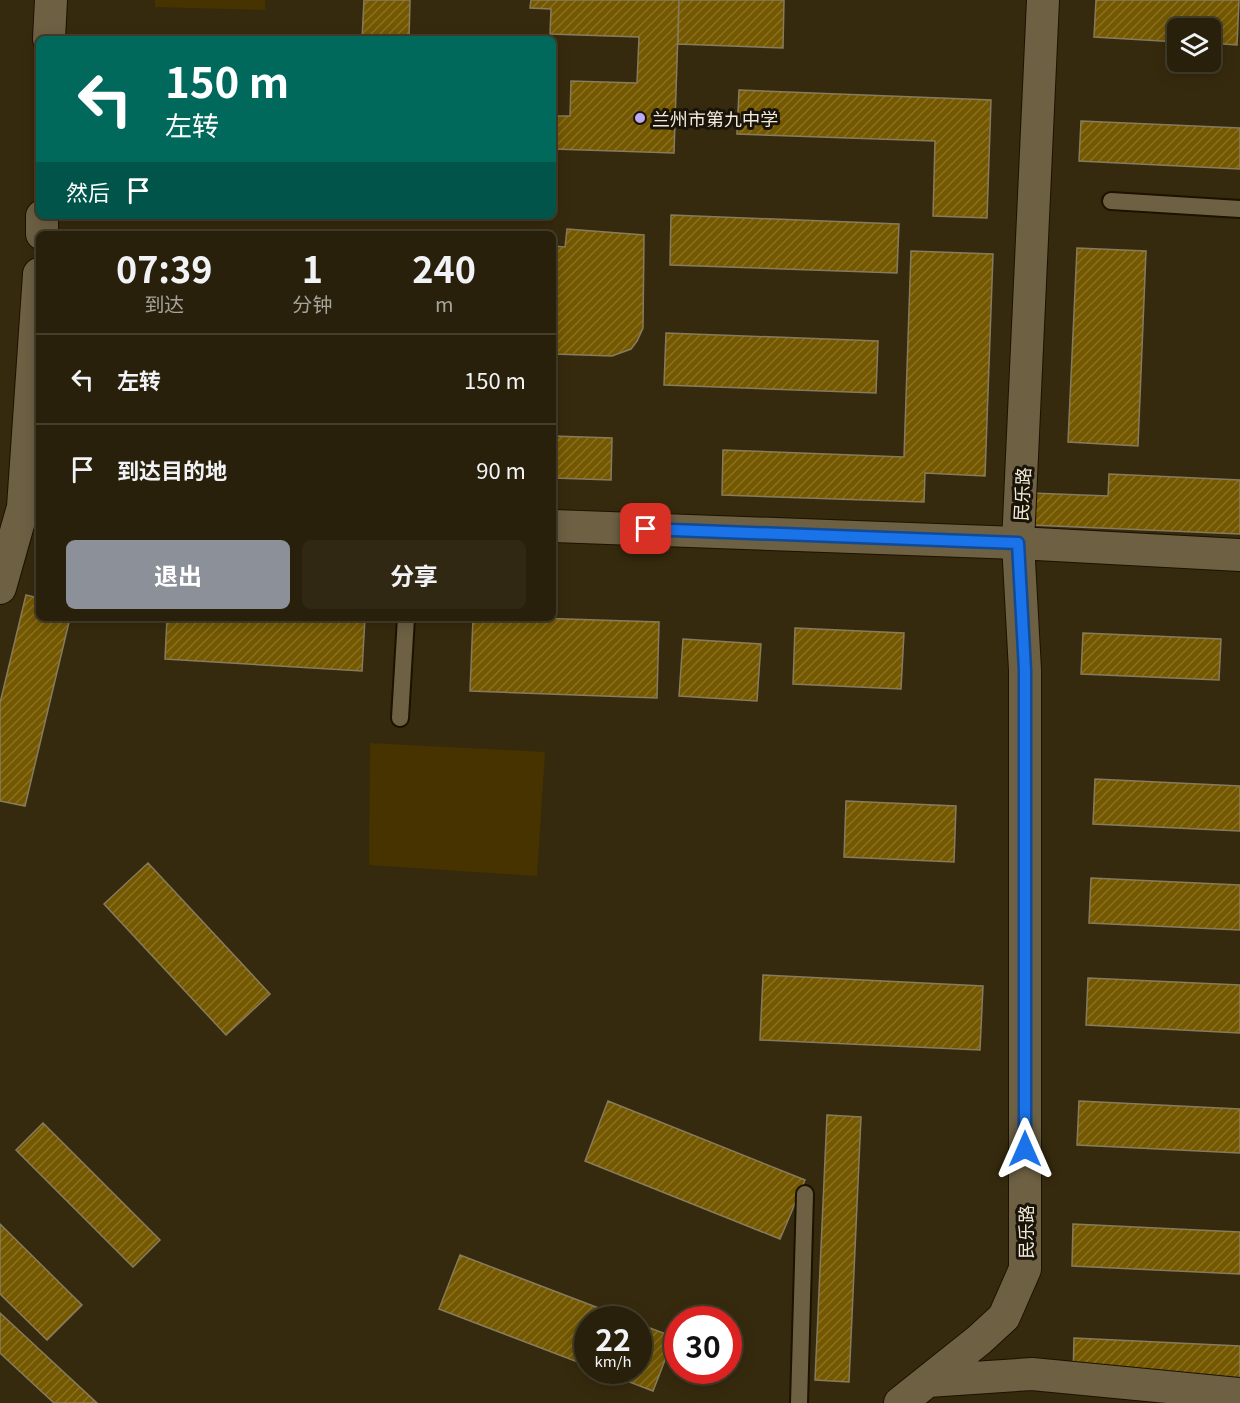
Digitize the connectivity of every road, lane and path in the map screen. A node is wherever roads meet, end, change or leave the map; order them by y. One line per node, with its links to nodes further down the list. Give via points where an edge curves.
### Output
1 (51, 0): 3 (street)
2 (1043, 0): 9 (street, 民乐路)
3 (49, 36)
4 (1111, 201): 5 (lane)
5 (1240, 209)
6 (36, 313): 7 (street)
7 (21, 507): 11 (street)
8 (556, 526): 9 (street)
9 (1018, 543): 10 (street); 15 (street, 民乐路, via 1025,670 1025,1269 1004,1317)
10 (1240, 555)
11 (0, 588)
12 (406, 621): 13 (lane)
13 (400, 718)
14 (805, 1194): 17 (lane)
15 (928, 1381): 16 (street, via 1032,1374); 18 (street, 民乐路)
16 (1240, 1394)
17 (799, 1403)
18 (900, 1403)

